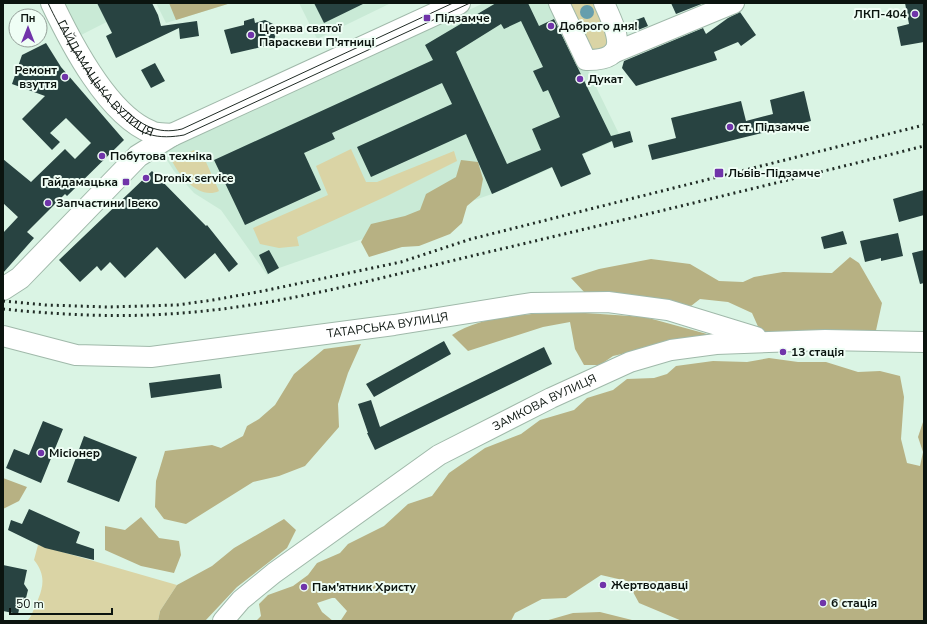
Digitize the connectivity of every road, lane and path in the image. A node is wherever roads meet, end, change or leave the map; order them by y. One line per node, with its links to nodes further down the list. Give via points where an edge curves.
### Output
1 (52, 3): 7 (main road, ГАЙДАМАЦЬКА ВУЛИЦЯ, via 86,68 109,98 143,128 152,133)
2 (459, 3): 7 (main road)
3 (559, 3): 6 (street, via 586,60 602,60)
4 (604, 3): 6 (street, via 618,38 618,46)
5 (734, 3): 6 (street)
6 (613, 53)
7 (172, 135): 8 (main road, via 138,156 20,278)
8 (3, 289)
9 (3, 336): 10 (street, ТАТАРСЬКА ВУЛИЦЯ, via 76,354 151,357 394,325 531,303 608,302 668,310)
10 (769, 341): 11 (street, ЗАМКОВА ВУЛИЦЯ); 12 (street, ЗАМКОВА ВУЛИЦЯ, via 671,350 630,362 439,454 274,573 241,600)
11 (924, 342)
12 (223, 621)

